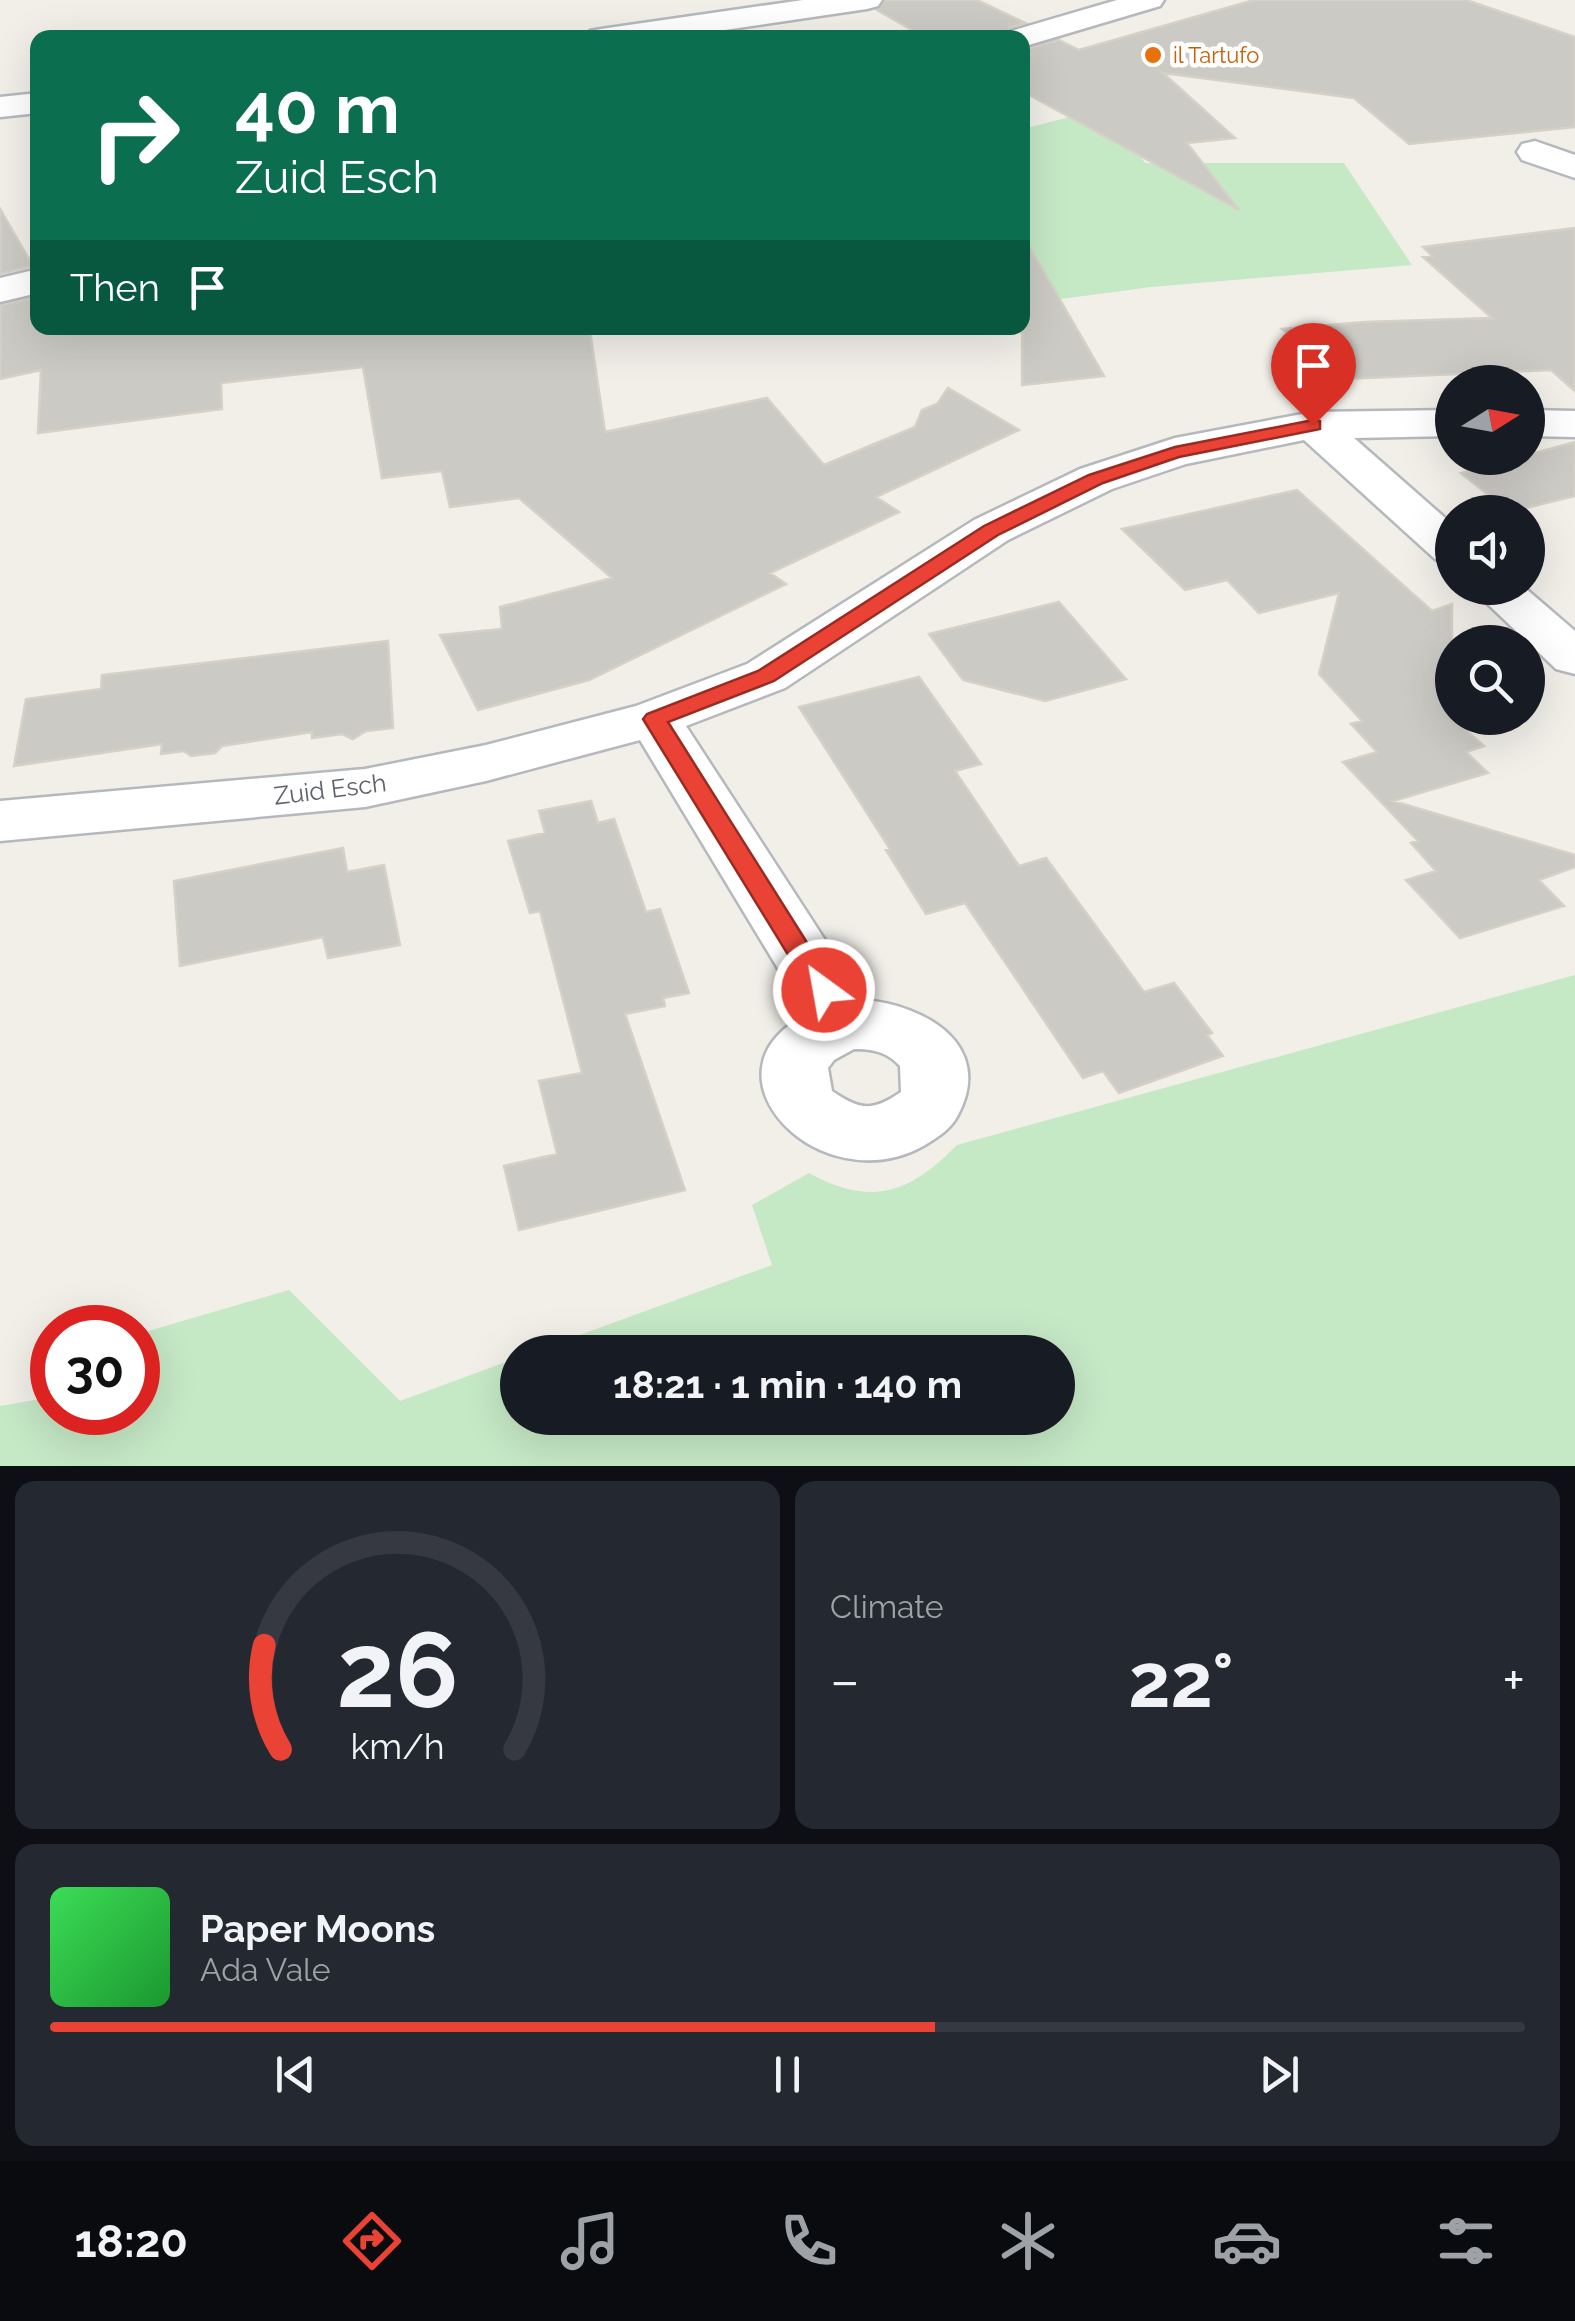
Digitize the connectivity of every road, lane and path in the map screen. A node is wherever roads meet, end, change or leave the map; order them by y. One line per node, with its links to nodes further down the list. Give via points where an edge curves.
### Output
1 (641, 0): 4 (street)
2 (868, 0): 4 (street)
3 (1149, 0): 5 (street)
4 (662, 30)
5 (1030, 36)
6 (30, 103): 7 (street)
7 (0, 106)
8 (1534, 152): 9 (street)
9 (1575, 167)
10 (30, 283): 11 (street)
11 (0, 290)
12 (1435, 423): 15 (street, Zuid Esch)
13 (1545, 423): 14 (street)
14 (1575, 424)
15 (1313, 425): 16 (street); 19 (street, Zuid Esch, via 1175,452 1096,479 991,530 766,676)
16 (1435, 534)
17 (1515, 605): 18 (street)
18 (1575, 658)
19 (654, 719): 20 (street, Zuid Esch, via 365,788); 21 (street)
20 (0, 821)
21 (845, 1024)

